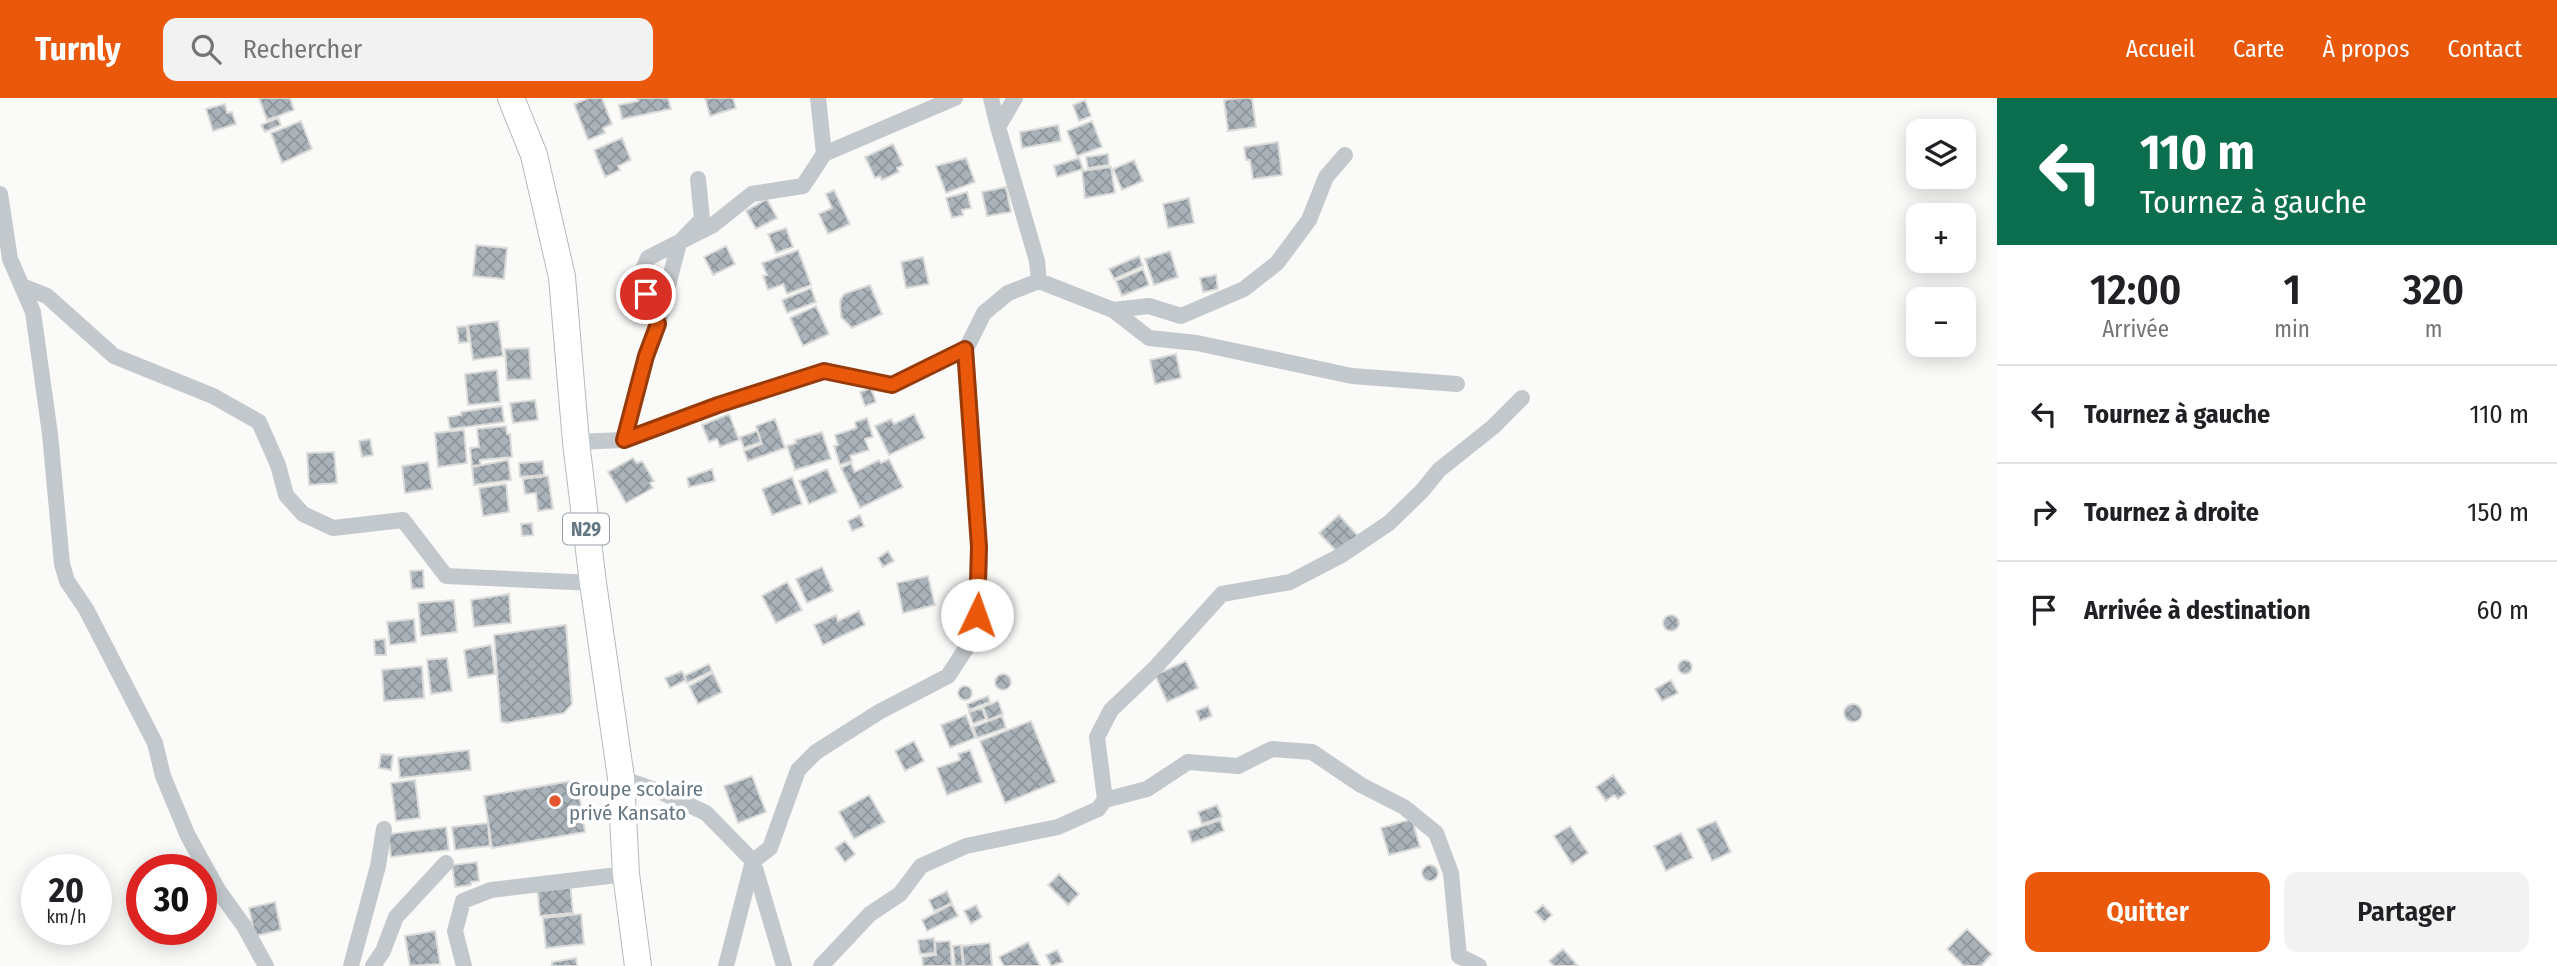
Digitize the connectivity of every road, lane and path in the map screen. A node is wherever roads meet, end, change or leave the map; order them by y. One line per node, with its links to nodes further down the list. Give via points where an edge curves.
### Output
1 (511, 98): 20 (main road, N29, via 534,155 562,276)
2 (818, 98): 7 (street)
3 (955, 98): 7 (street)
4 (991, 98): 6 (street)
5 (1016, 98): 6 (street)
6 (998, 127): 12 (street)
7 (824, 154): 11 (street, via 803,186 752,194 713,225)
8 (1345, 155): 14 (street, via 1326,177 1309,220 1277,263 1244,289 1181,316 1149,306)
9 (698, 179): 11 (street, via 702,219)
10 (0, 194): 13 (street, via 10,259)
11 (679, 243): 15 (street); 15 (street, via 648,258 640,276)
12 (1039, 281): 14 (street); 16 (street, via 1009,293 984,313)
13 (22, 286): 21 (street, via 47,296 114,356 213,396 260,422 286,495 303,514 333,528 403,520 446,576); 28 (street, via 33,312 62,564 68,581 155,743 188,836)
14 (1113, 310): 17 (street, via 1149,338 1197,343 1352,376)
15 (658, 324): 19 (street)
16 (965, 349): 19 (street, via 892,385 824,371); 25 (street, via 980,562 977,615 967,647 948,676 816,752 798,770 770,848)
17 (1457, 384)
18 (1522, 398): 23 (street, via 1439,470 1388,523 1340,556 1290,582 1222,594 1111,710 1097,737)
19 (624, 440): 20 (street)
20 (576, 442): 21 (main road, N29)
21 (593, 583): 22 (main road, N29)
22 (621, 778): 25 (street, via 706,813); 27 (main road, N29)
23 (1105, 800): 35 (street, via 1098,809 1058,827 966,846 921,866 900,894 870,915); 36 (street, via 1147,789 1188,762 1238,766 1272,749 1312,752 1404,807 1436,833 1451,873 1459,956)
24 (384, 829): 29 (street)
25 (752, 861): 33 (street); 34 (street)
26 (446, 863): 30 (street, via 396,917)
27 (626, 874): 31 (street, via 491,890 463,901 455,931); 32 (main road, N29)
28 (265, 966)
29 (351, 966)
30 (373, 966)
31 (464, 966)
32 (638, 966)
33 (726, 966)
34 (784, 966)
35 (821, 966)
36 (1479, 966)

